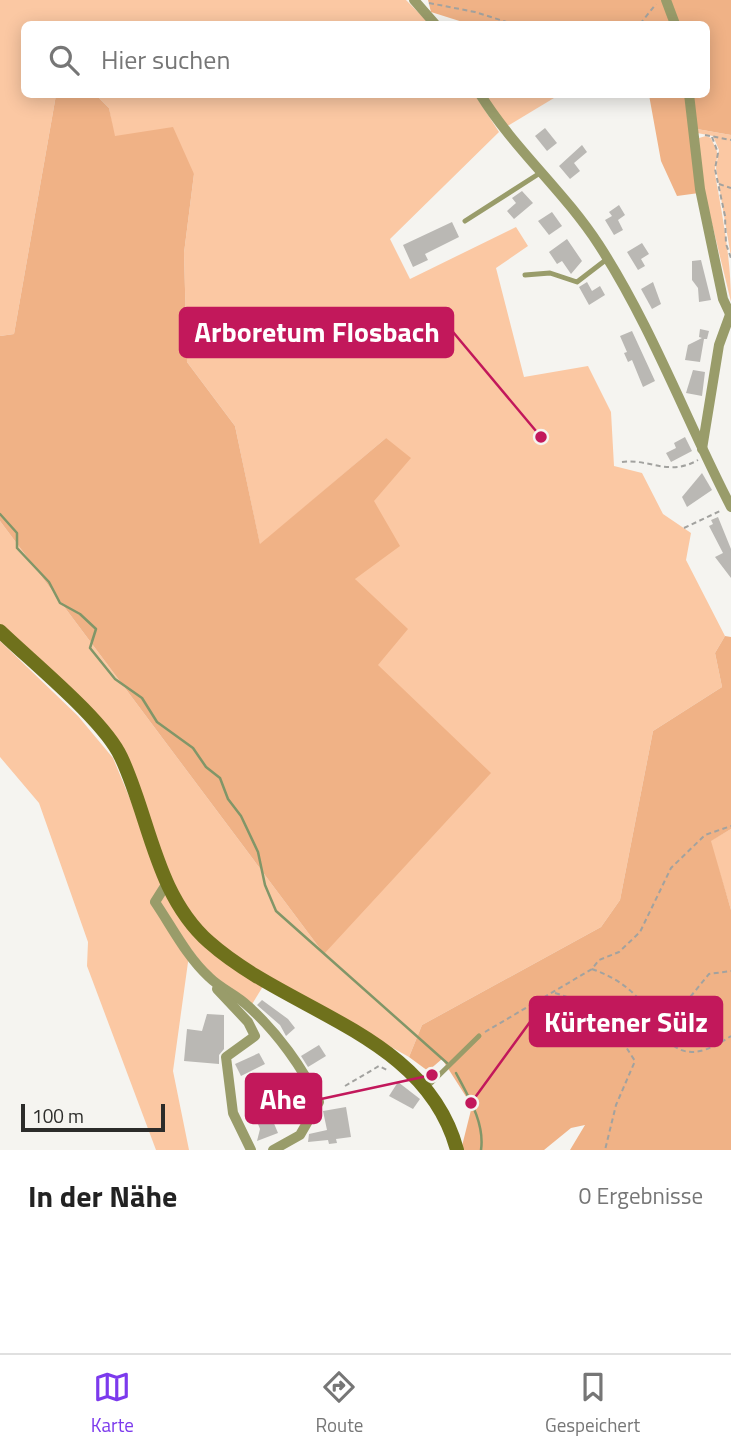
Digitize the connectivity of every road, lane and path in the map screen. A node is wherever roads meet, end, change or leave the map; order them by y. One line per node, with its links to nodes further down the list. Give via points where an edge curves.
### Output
1 (414, 0): 5 (street)
2 (657, 0): 7 (path)
3 (666, 0): 8 (street)
4 (426, 2): 6 (path)
5 (432, 21)
6 (504, 21)
7 (643, 21)
8 (674, 21)
9 (483, 98): 14 (street, via 504,132)
10 (690, 98): 11 (street)
11 (695, 135): 12 (path); 21 (street, via 700,189 723,299)
12 (712, 137): 13 (path); 15 (path, via 718,153)
13 (731, 140)
14 (540, 173): 17 (lane); 18 (street)
15 (718, 183): 16 (path); 19 (path)
16 (731, 188)
17 (465, 221)
18 (607, 258): 20 (lane, via 577,282 550,273); 22 (street)
19 (731, 258)
20 (525, 275)
21 (731, 313): 22 (street, via 715,364)
22 (704, 453): 23 (path, via 689,465 657,468 632,460); 24 (street)
23 (622, 462)
24 (731, 506): 25 (path)
25 (684, 528)
26 (0, 631): 28 (main road, via 101,728 121,755)
27 (731, 826): 29 (path, via 705,835 671,868 640,932)
28 (167, 883): 31 (street, via 155,902); 36 (main road, via 208,941 265,981)
29 (592, 969): 32 (path); 33 (path, via 617,977)
30 (731, 971): 33 (path, via 709,974 673,1018)
31 (209, 977): 40 (street, via 255,1036 226,1057 233,1114); 41 (street, via 249,1006 292,1056 319,1102 300,1135)
32 (554, 993): 34 (path); 42 (path, via 585,1002 612,1026 635,1061 616,1105)
33 (653, 1018): 35 (path, via 664,1040 681,1052 699,1053)
34 (479, 1036): 38 (lane)
35 (731, 1036)
36 (403, 1063): 37 (path, via 395,1074 379,1066); 38 (main road)
37 (345, 1086)
38 (427, 1087): 39 (main road, via 446,1117)
39 (457, 1149)
40 (251, 1150)
41 (273, 1150)
42 (605, 1150)

